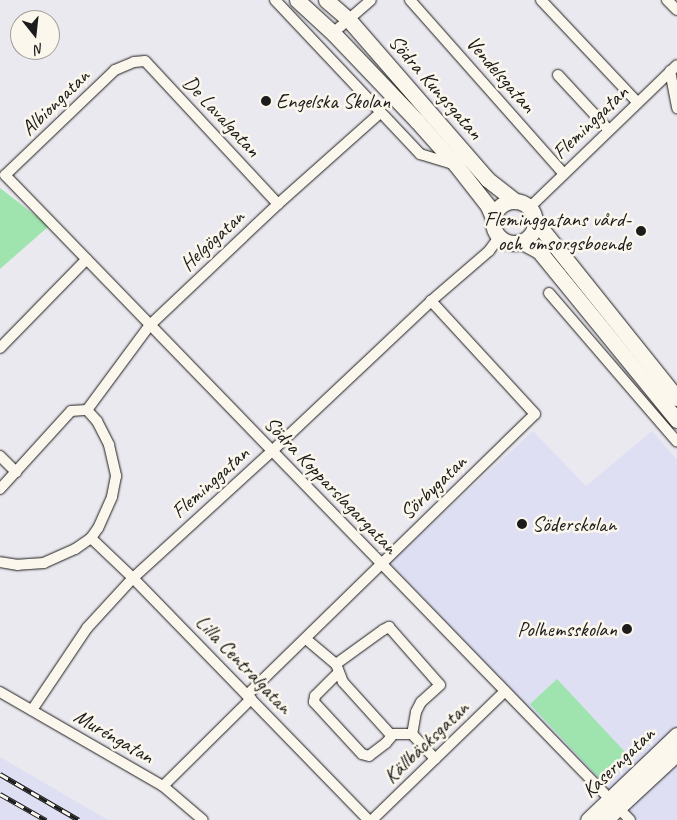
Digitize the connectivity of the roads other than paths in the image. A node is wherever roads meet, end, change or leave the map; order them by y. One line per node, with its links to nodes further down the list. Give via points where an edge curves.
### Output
1 (275, 0): 16 (street, Södra Kungsgatan)
2 (298, 0): 10 (main road, Södra Kungsgatan)
3 (326, 0): 9 (main road, Södra Kungsgatan)
4 (370, 0): 9 (street)
5 (410, 0): 19 (street, Vendelsgatan)
6 (541, 0): 14 (street)
7 (667, 0): 8 (street)
8 (677, 10)
9 (349, 20): 10 (street); 21 (main road, Södra Kungsgatan, via 487,179)
10 (334, 34): 18 (main road, Södra Kungsgatan)
11 (134, 62): 20 (street, Albiongatan, via 115,70); 22 (street, De Lavalgatan, via 145,61)
12 (674, 68): 14 (street, Fleminggatan); 15 (street)
13 (558, 75): 17 (street)
14 (638, 103): 17 (street, Fleminggatan)
15 (677, 108)
16 (380, 113): 18 (street, Södra Kungsgatan, via 420,154); 22 (street, Helgögatan)
17 (609, 130): 19 (street, Fleminggatan)
18 (456, 165): 24 (main road, Södra Kungsgatan, via 488,206)
19 (564, 174): 23 (street, Fleminggatan)
20 (5, 175): 28 (street, Södra Kopparslagargatan)
21 (514, 201): 23 (main road, Södra Kungsgatan); 24 (main road, via 499,207)
22 (278, 204): 31 (street, Helgögatan)
23 (530, 207): 25 (main road)
24 (493, 218): 26 (main road, Södra Kungsgatan, via 494,230)
25 (536, 222): 27 (main road, via 532,234); 33 (main road)
26 (499, 237): 27 (main road, via 510,243); 30 (street, Fleminggatan, via 489,251)
27 (522, 242): 35 (main road, via 539,251)
28 (87, 259): 31 (street, Södra Kopparslagargatan); 32 (street)
29 (549, 293): 36 (street)
30 (431, 301): 37 (street, Fleminggatan); 43 (street, Sörbygatan, via 535,414)
31 (150, 324): 34 (street, Helgögatan); 37 (street, Södra Kopparslagargatan)
32 (0, 348)
33 (677, 398)
34 (87, 410): 39 (street, via 71,411); 41 (street, via 97,421 109,445 116,476 106,513)
35 (677, 420)
36 (677, 442)
37 (272, 451): 43 (street, Södra Kopparslagargatan); 44 (street, Fleminggatan)
38 (0, 456): 39 (street)
39 (16, 472): 40 (street)
40 (0, 489)
41 (91, 538): 42 (street, via 44,563); 44 (street, Lilla Centralgatan)
42 (0, 562)
43 (381, 564): 45 (street, Sörbygatan); 47 (street, Södra Kopparslagargatan)
44 (133, 578): 49 (street, Lilla Centralgatan); 50 (street, Fleminggatan, via 87,628)
45 (306, 639): 46 (street); 49 (street, Sörbygatan)
46 (337, 669): 51 (street, via 342,682); 51 (street, via 315,696 317,706 362,754 369,756 375,752 391,737); 52 (street, via 389,627 440,685 421,702)
47 (505, 691): 55 (street, Källbäcksgatan); 57 (street, Södra Kopparslagargatan)
48 (0, 692): 50 (street, Muréngatan)
49 (249, 697): 56 (street, Sörbygatan); 59 (street, Lilla Centralgatan)
50 (32, 710): 56 (street, Muréngatan)
51 (390, 734): 52 (street)
52 (412, 734): 55 (street)
53 (677, 735): 57 (main road, Kaserngatan)
54 (677, 753): 57 (main road, Kaserngatan)
55 (435, 759): 60 (street, Källbäcksgatan)
56 (163, 786): 58 (street, Muréngatan)
57 (614, 803): 61 (main road, Kaserngatan); 62 (main road, Kaserngatan); 63 (street, Södra Kopparslagargatan)
58 (203, 820)
59 (368, 820)
60 (372, 820)
61 (588, 820)
62 (605, 820)
63 (630, 820)

